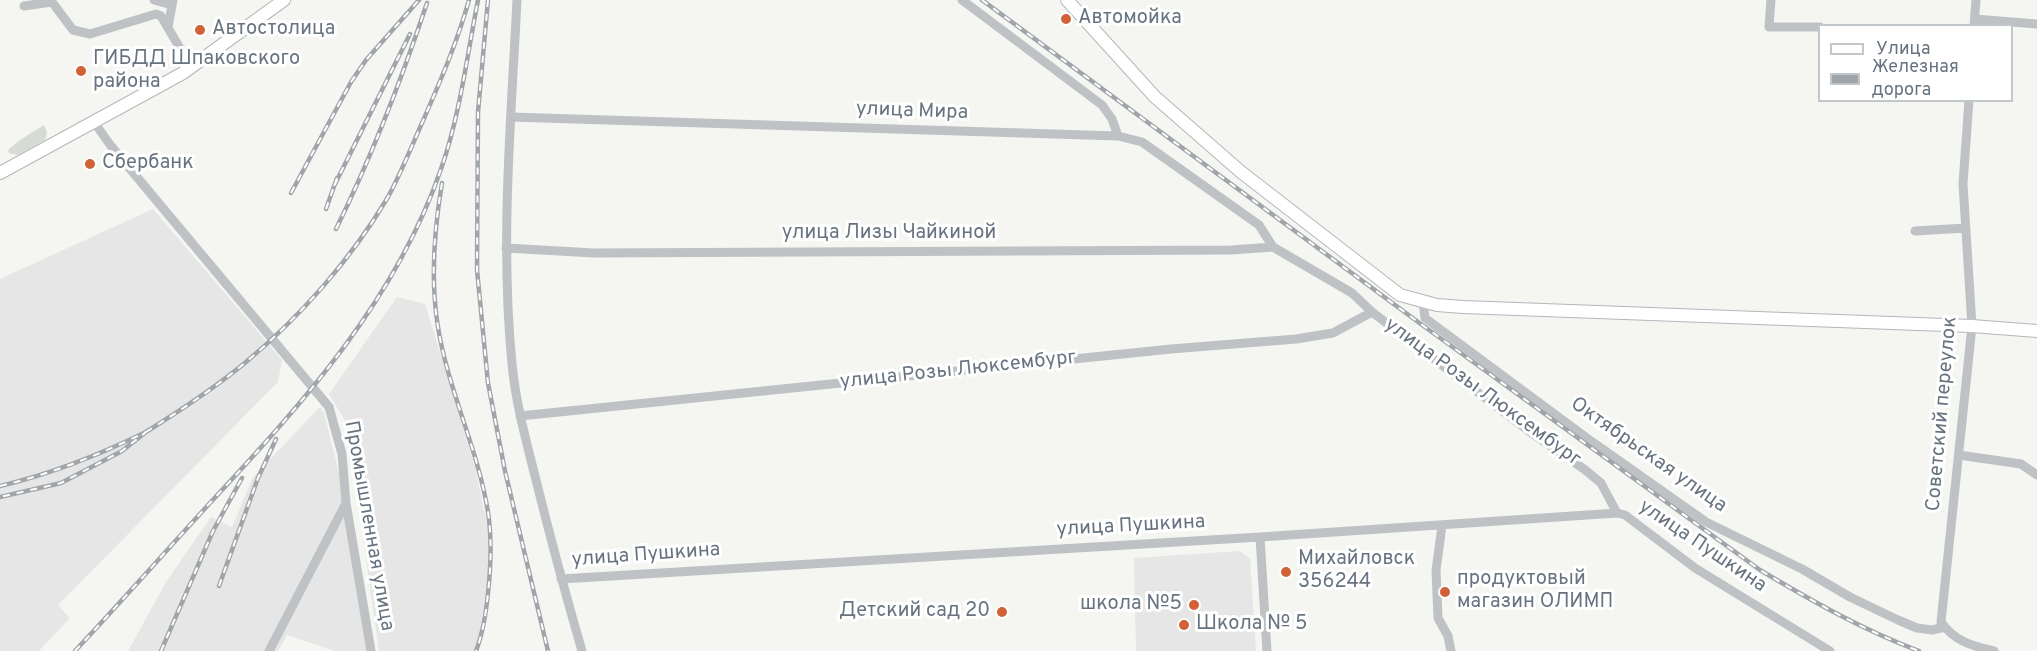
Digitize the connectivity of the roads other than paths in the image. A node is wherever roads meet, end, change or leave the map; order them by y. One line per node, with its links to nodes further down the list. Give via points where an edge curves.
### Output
1 (154, 0): 8 (street)
2 (284, 0): 14 (main road)
3 (517, 0): 16 (street)
4 (962, 0): 18 (street, via 1102,105)
5 (1067, 0): 24 (main road, улица Розы Люксембург, via 1155,98 1241,172 1400,295)
6 (1771, 0): 13 (street, via 1769,27)
7 (1976, 0): 10 (street)
8 (172, 2): 12 (street)
9 (24, 6): 12 (street, via 52,2 73,30 90,34 156,14)
10 (1975, 22): 11 (street)
11 (2037, 24)
12 (168, 27): 14 (street)
13 (1818, 27)
14 (191, 68): 17 (main road)
15 (1969, 102): 20 (street, Советский переулок, via 1964,184)
16 (511, 117): 18 (street, улица Мира); 23 (street)
17 (94, 122): 19 (main road); 31 (street, Промышленная улица, via 329,407 342,454)
18 (1118, 136): 22 (street, улица Мира, via 1142,142 1259,225)
19 (0, 173)
20 (1966, 228): 21 (street); 26 (street, Советский переулок)
21 (1915, 231)
22 (1273, 247): 23 (street, улица Лизы Чайкиной, via 605,253); 25 (street, via 1352,293)
23 (506, 248): 28 (street, via 512,364)
24 (1423, 302): 26 (main road, улица Розы Люксембург, via 1463,307); 36 (street, Октябрьская улица, via 1425,318 1435,327 1706,522 1898,620 1932,630)
25 (1372, 312): 28 (street, улица Розы Люксембург, via 1333,333 1296,339); 32 (street, улица Розы Люксембург, via 1602,483)
26 (1972, 326): 27 (main road, улица Розы Люксембург); 29 (street, Советский переулок)
27 (2037, 331)
28 (520, 416): 35 (street, улица Пушкина)
29 (1959, 455): 30 (street, via 2021,464); 36 (street, Советский переулок)
30 (2037, 475)
31 (346, 503): 37 (street); 38 (street, Промышленная улица)
32 (1617, 513): 33 (street, улица Пушкина); 42 (street, улица Пушкина, via 1695,568)
33 (1442, 526): 34 (street, улица Пушкина); 41 (street, via 1436,570 1438,618)
34 (1260, 537): 35 (street, улица Пушкина); 40 (street)
35 (561, 579): 39 (street)
36 (1943, 625): 43 (street, via 1959,640)
37 (269, 651)
38 (371, 651)
39 (582, 651)
40 (1267, 651)
41 (1451, 651)
42 (1830, 651)
43 (1994, 651)

